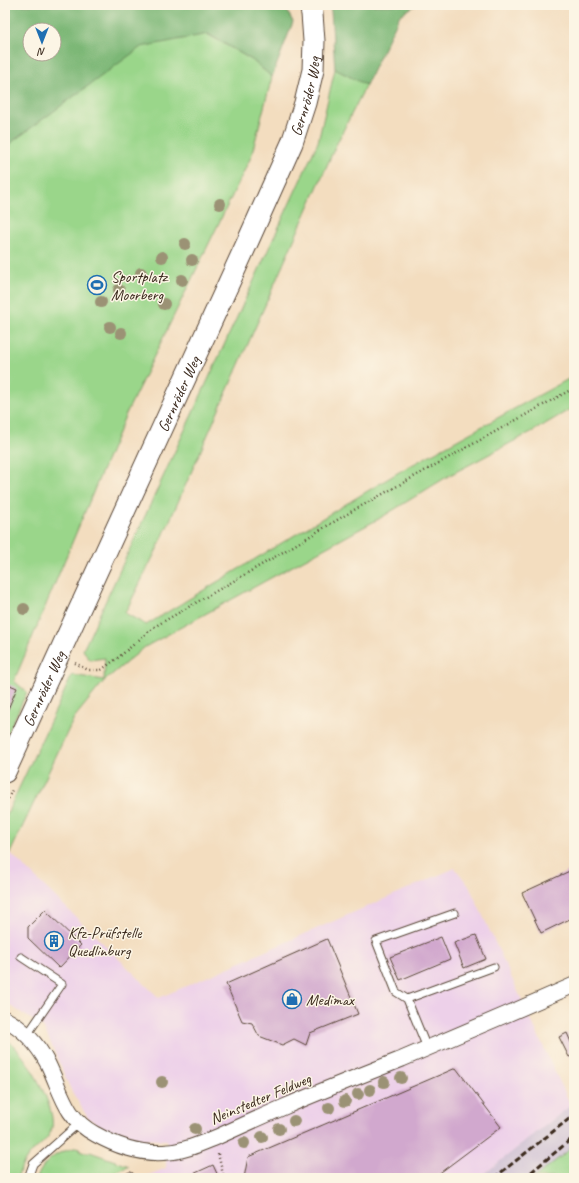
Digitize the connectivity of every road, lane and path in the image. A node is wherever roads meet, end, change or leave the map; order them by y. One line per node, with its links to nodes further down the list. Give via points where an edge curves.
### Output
1 (310, 5): 4 (main road, Gernröder Weg, via 314,41 313,70 292,143)
2 (574, 388): 3 (path, via 354,510 154,627 101,670 88,670)
3 (71, 661)
4 (5, 772)
5 (455, 914): 9 (lane, via 376,941 396,992)
6 (21, 958): 11 (lane, via 62,984)
7 (494, 967): 9 (lane)
8 (574, 986): 12 (street, Neinstedter Feldweg)
9 (407, 999): 12 (lane)
10 (5, 1019): 11 (street, Neinstedter Feldweg)
11 (27, 1035): 13 (street, Neinstedter Feldweg, via 47,1063 63,1101)
12 (427, 1048): 13 (street, Neinstedter Feldweg, via 196,1145 170,1152 132,1150 94,1134)
13 (79, 1123): 15 (lane, via 33,1164)
14 (219, 1160): 16 (path)
15 (28, 1178)
16 (224, 1178)

